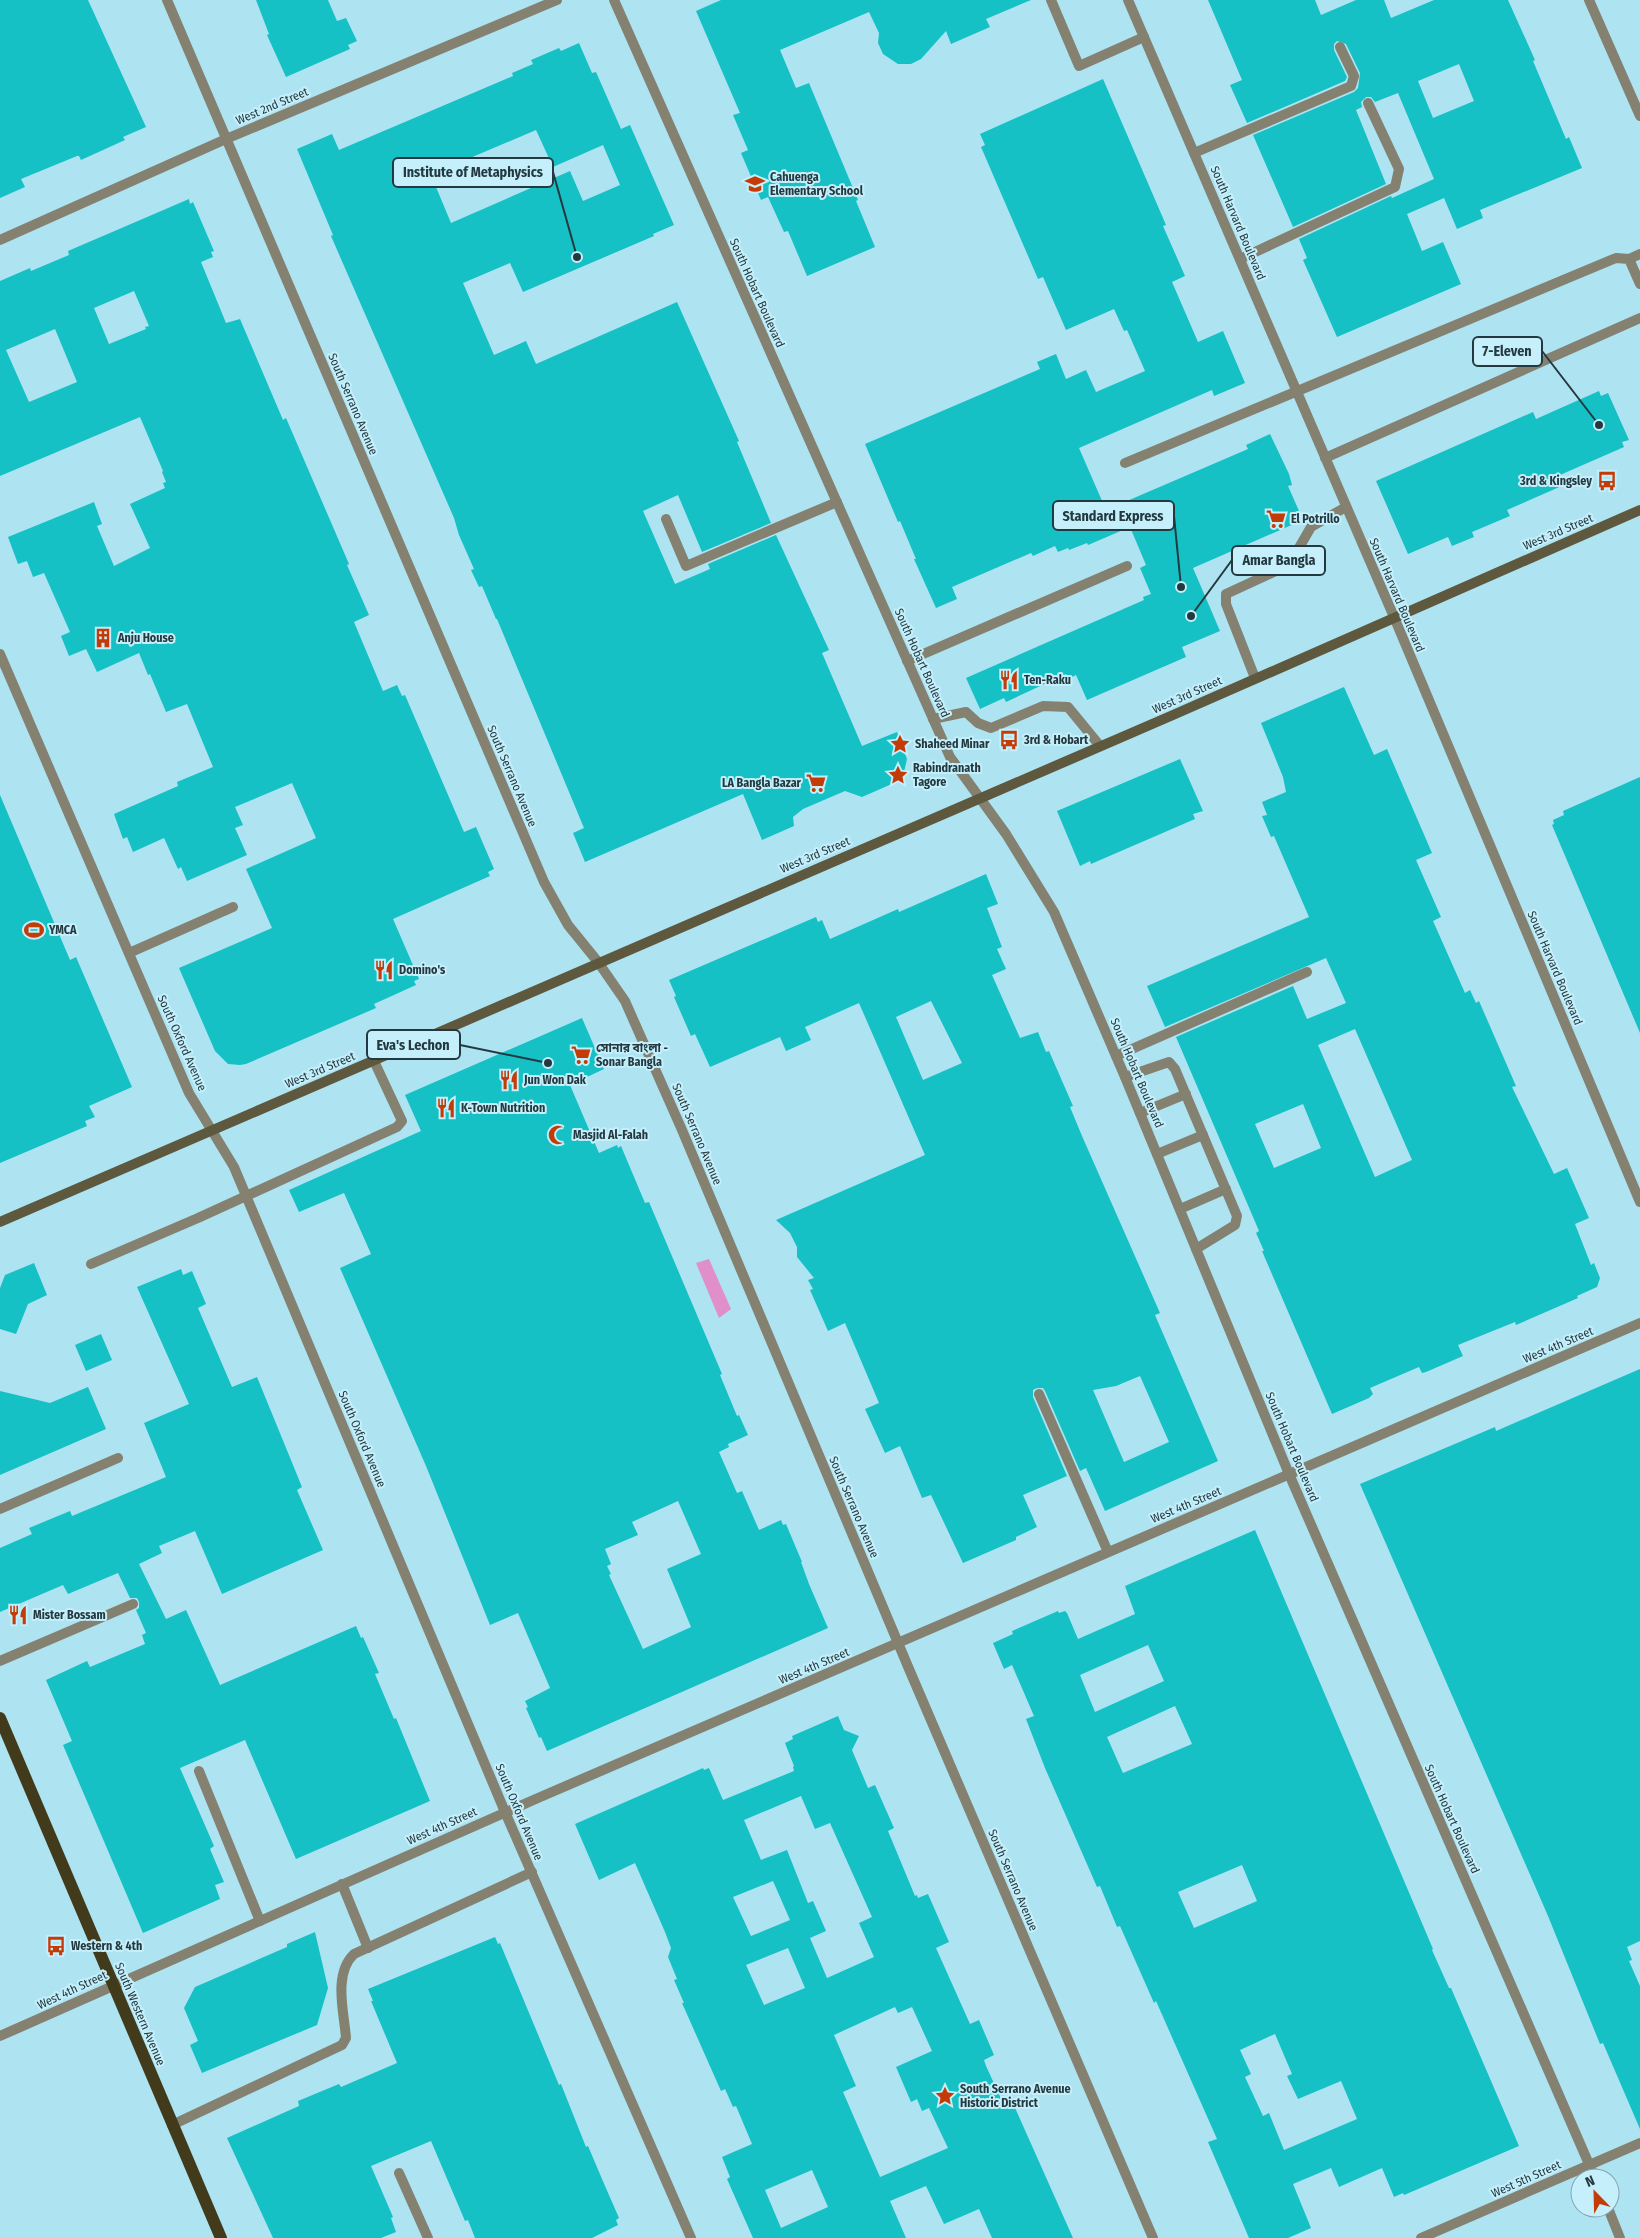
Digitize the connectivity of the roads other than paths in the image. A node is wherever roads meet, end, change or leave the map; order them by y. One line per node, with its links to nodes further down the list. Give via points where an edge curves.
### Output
1 (167, 0): 11 (street, South Serrano Avenue)
2 (557, 0): 11 (street, West 2nd Street)
3 (614, 0): 22 (street, South Hobart Boulevard)
4 (1051, 0): 7 (street, via 1079,66)
5 (1128, 0): 7 (street, South Harvard Boulevard)
6 (1589, 0): 10 (street)
7 (1144, 36): 12 (street, South Harvard Boulevard)
8 (1340, 47): 12 (street, via 1354,76 1351,86)
9 (1368, 103): 15 (street, via 1398,169 1395,187)
10 (1640, 116)
11 (226, 139): 13 (street, West 2nd Street); 36 (street, South Serrano Avenue, via 544,882 568,925)
12 (1194, 153): 15 (street, South Harvard Boulevard)
13 (0, 240)
14 (1640, 254): 16 (street)
15 (1240, 259): 19 (street, South Harvard Boulevard)
16 (1629, 259): 17 (street); 19 (street, via 1616,258)
17 (1640, 284)
18 (1640, 318): 20 (street)
19 (1296, 391): 20 (street, South Harvard Boulevard); 21 (street)
20 (1325, 458): 23 (street, South Harvard Boulevard)
21 (1125, 463)
22 (837, 502): 25 (street, via 686,566); 29 (street, South Hobart Boulevard)
23 (1346, 507): 27 (street, South Harvard Boulevard); 30 (street, via 1311,526 1289,565 1226,594 1226,604)
24 (1640, 510): 27 (main road, West 3rd Street)
25 (666, 518)
26 (1127, 566): 29 (street)
27 (1394, 617): 30 (main road, West 3rd Street); 48 (street, South Harvard Boulevard)
28 (0, 654): 35 (street, South Oxford Avenue)
29 (907, 661): 31 (street, South Hobart Boulevard)
30 (1255, 678): 32 (main road, West 3rd Street)
31 (933, 719): 32 (street, via 966,712 978,723 991,728 1043,706 1068,706); 33 (street, South Hobart Boulevard, via 952,761)
32 (1100, 746): 33 (main road, West 3rd Street)
33 (980, 797): 36 (main road, West 3rd Street); 38 (street, South Hobart Boulevard, via 1054,912)
34 (233, 907): 35 (street)
35 (129, 953): 43 (street, South Oxford Avenue, via 189,1093)
36 (598, 962): 39 (main road, West 3rd Street); 60 (street, South Serrano Avenue, via 625,1001 678,1121)
37 (1307, 972): 38 (street)
38 (1116, 1056): 40 (street, South Hobart Boulevard)
39 (374, 1061): 43 (main road, West 3rd Street); 47 (street, via 402,1121 396,1127)
40 (1126, 1077): 41 (street, via 1169,1062); 42 (street, South Hobart Boulevard)
41 (1186, 1094): 42 (street); 44 (street)
42 (1140, 1113): 45 (street, South Hobart Boulevard)
43 (212, 1130): 47 (street, South Oxford Avenue); 50 (main road, West 3rd Street)
44 (1203, 1135): 45 (street); 46 (street)
45 (1157, 1154): 49 (street, South Hobart Boulevard)
46 (1226, 1189): 49 (street); 51 (street, via 1237,1216 1235,1225)
47 (246, 1195): 52 (street); 64 (street, South Oxford Avenue)
48 (1640, 1202)
49 (1180, 1210): 51 (street, South Hobart Boulevard)
50 (0, 1222)
51 (1196, 1249): 56 (street, South Hobart Boulevard)
52 (91, 1264)
53 (1640, 1323): 56 (street, West 4th Street)
54 (1039, 1394): 58 (street)
55 (118, 1458): 57 (street)
56 (1289, 1474): 58 (street, West 4th Street); 73 (street, South Hobart Boulevard)
57 (0, 1509)
58 (1108, 1552): 60 (street, West 4th Street)
59 (133, 1604): 61 (street)
60 (898, 1643): 64 (street, West 4th Street); 80 (street, South Serrano Avenue)
61 (0, 1661)
62 (0, 1718): 69 (main road, South Western Avenue)
63 (199, 1771): 67 (street)
64 (505, 1812): 65 (street, South Oxford Avenue); 66 (street, West 4th Street)
65 (532, 1872): 68 (street); 79 (street, South Oxford Avenue)
66 (342, 1884): 67 (street, West 4th Street); 68 (street)
67 (260, 1921): 69 (street, West 4th Street)
68 (368, 1948): 71 (street, via 350,1958 341,1985 346,2038 342,2045)
69 (112, 1985): 70 (street, West 4th Street); 71 (main road, South Western Avenue)
70 (0, 2036)
71 (172, 2125): 77 (main road, South Western Avenue)
72 (1640, 2143): 73 (street, West 5th Street)
73 (1589, 2164): 74 (street, South Hobart Boulevard); 81 (street, West 5th Street)
74 (1591, 2168)
75 (399, 2173): 78 (street)
76 (1612, 2218): 82 (street)
77 (221, 2238)
78 (428, 2238)
79 (691, 2238)
80 (1153, 2238)
81 (1421, 2238)
82 (1620, 2238)

